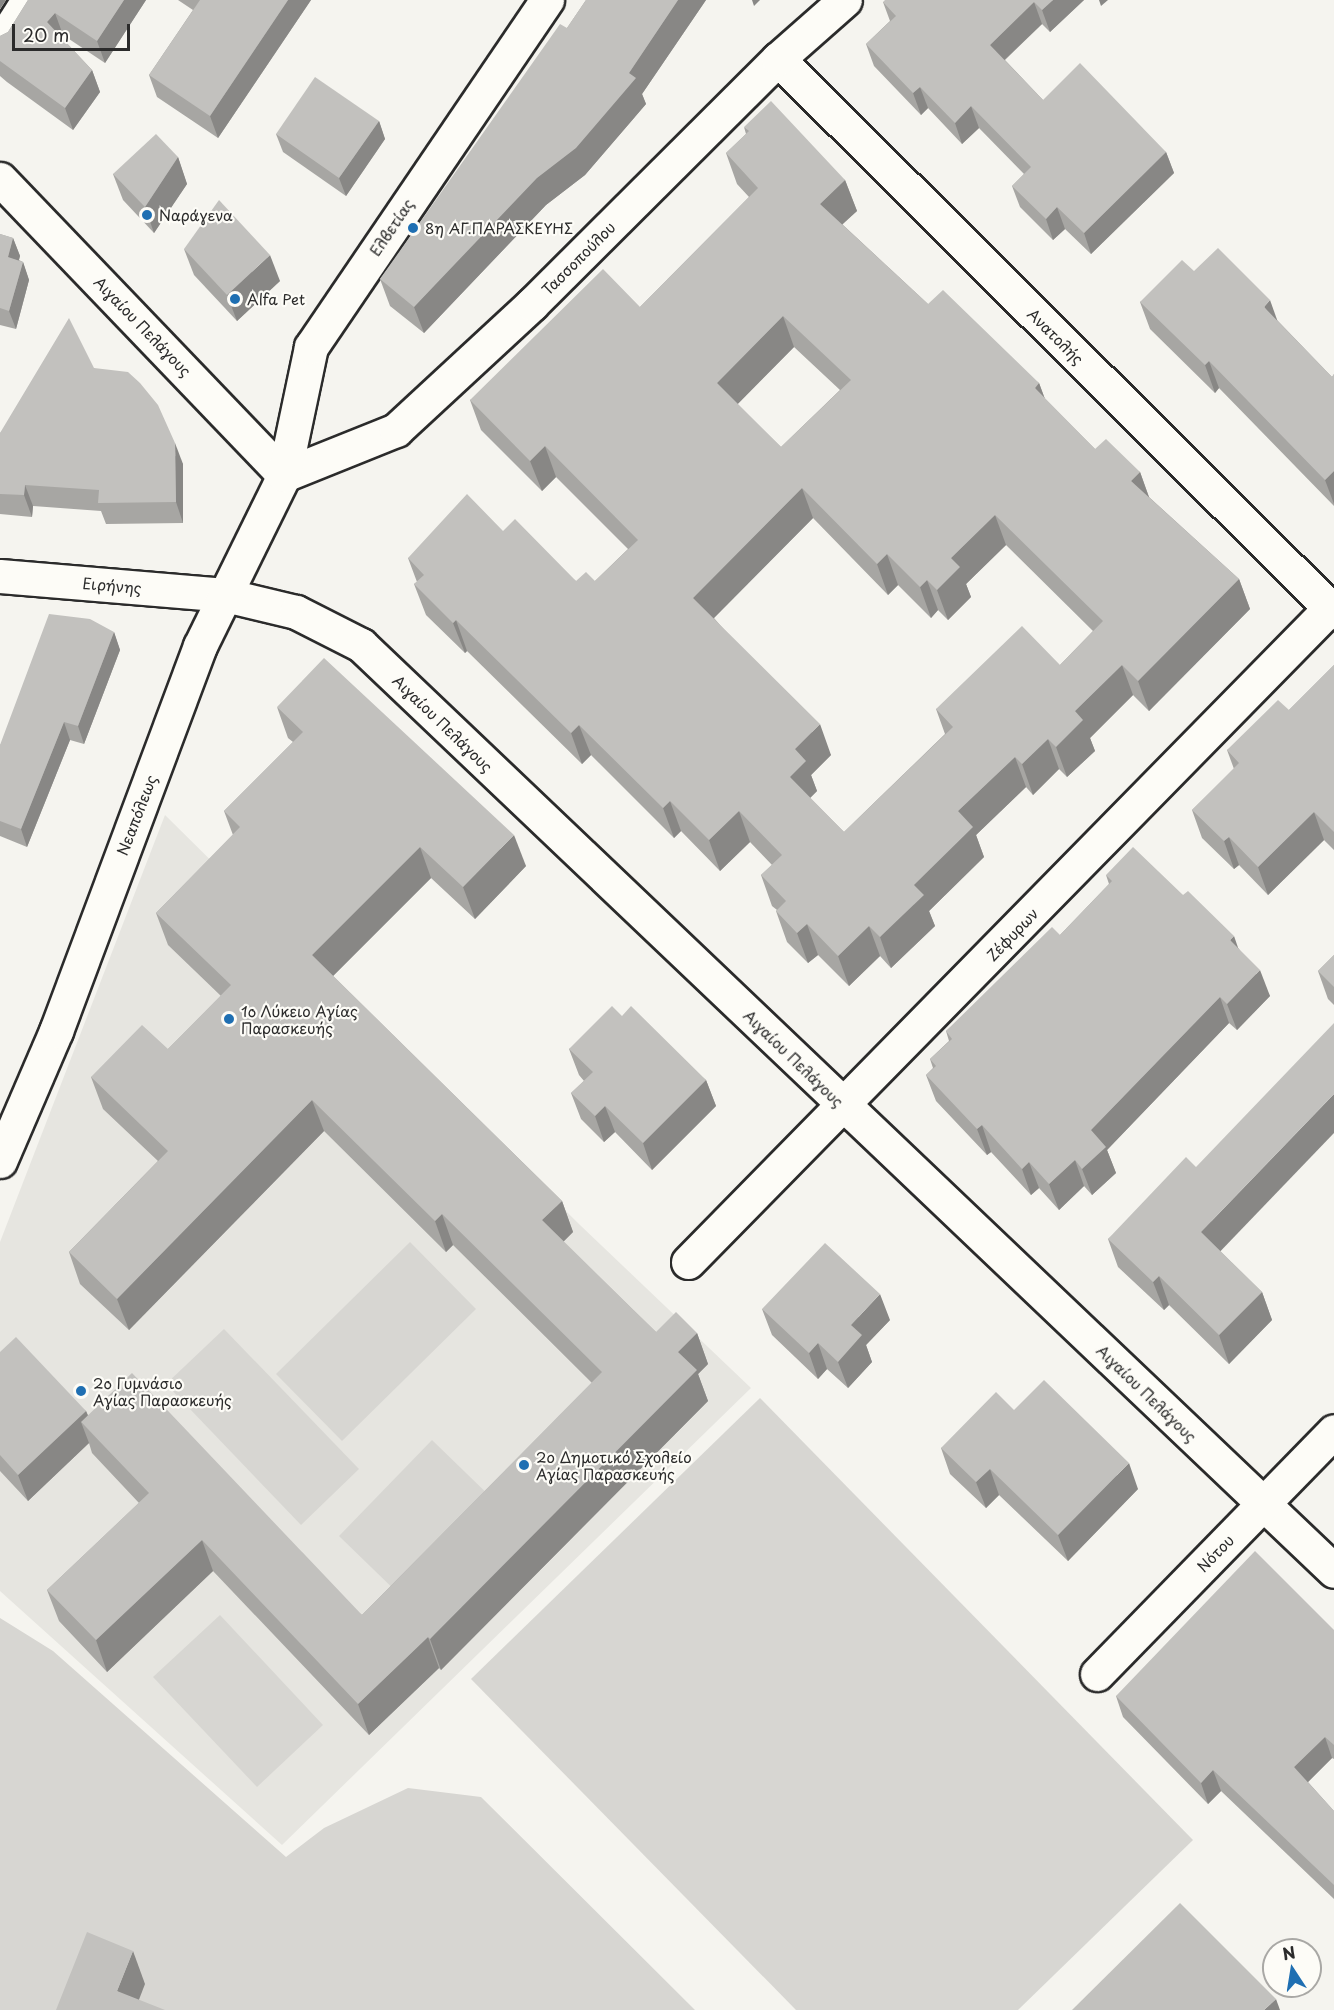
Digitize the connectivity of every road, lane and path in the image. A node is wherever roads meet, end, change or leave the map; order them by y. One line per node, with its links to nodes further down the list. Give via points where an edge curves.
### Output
1 (28, 0): 4 (street)
2 (547, 0): 7 (street, Ελβετίας, via 311,347)
3 (845, 0): 5 (street, Τασσοπούλου)
4 (0, 44)
5 (778, 59): 7 (street, Τασσοπούλου, via 532,304 396,430); 10 (street, Ανατολής)
6 (0, 178): 7 (street, Αιγαίου Πελάγους)
7 (284, 475): 9 (street, Νεαπόλεως)
8 (0, 576): 9 (street, Ειρήνης)
9 (225, 595): 11 (street, Αιγαίου Πελάγους, via 297,612 361,645); 12 (street, Νεαπόλεως, via 200,646 56,1031)
10 (1333, 608): 11 (street, Ζέφυρων)
11 (844, 1106): 13 (street, Ζέφυρων); 15 (street, Αιγαίου Πελάγους)
12 (0, 1161)
13 (688, 1262)
14 (1334, 1431): 15 (street, Νότου)
15 (1263, 1504): 16 (street, Αιγαίου Πελάγους); 17 (street, Νότου)
16 (1334, 1571)
17 (1096, 1674)

